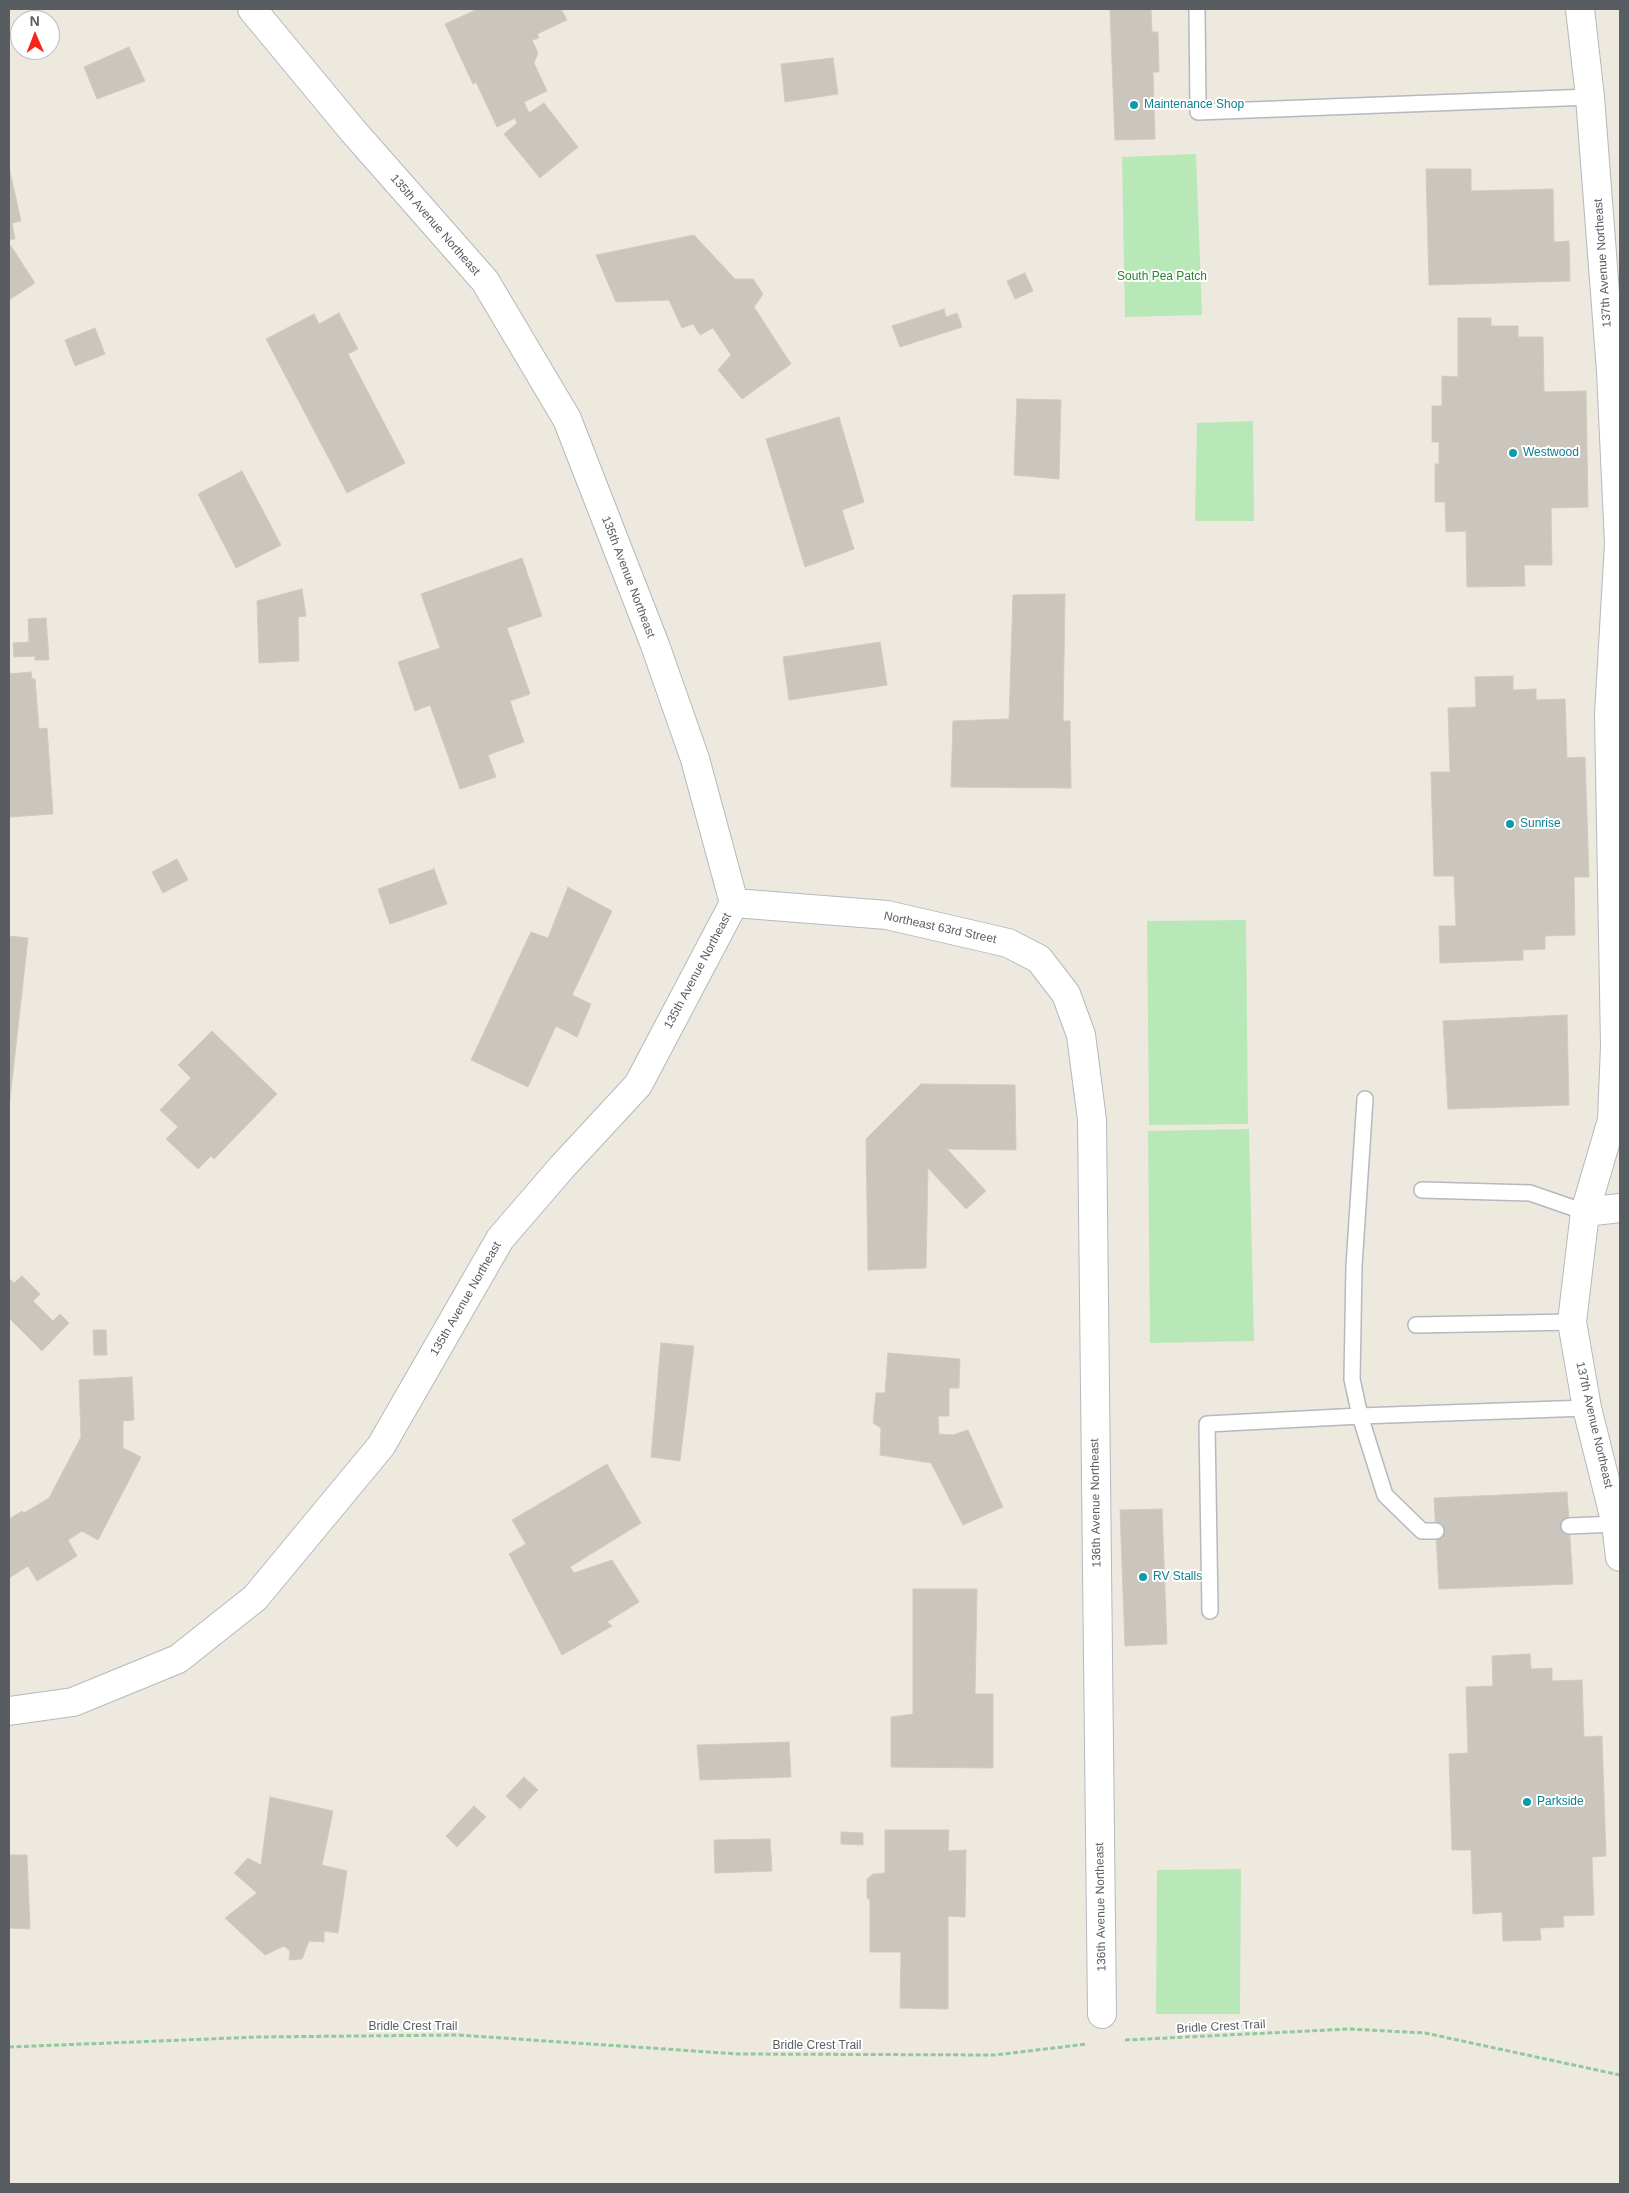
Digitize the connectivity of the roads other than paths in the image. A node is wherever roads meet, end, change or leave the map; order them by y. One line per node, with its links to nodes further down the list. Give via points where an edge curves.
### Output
1 (252, 9): 6 (street, 135th Avenue Northeast, via 353,131 485,280 567,419 689,741)
2 (1197, 9): 4 (lane, via 1198,112)
3 (1580, 9): 4 (street, 137th Avenue Northeast)
4 (1590, 97): 5 (street, 137th Avenue Northeast)
5 (1616, 371): 8 (street, 137th Avenue Northeast, via 1619,544 1609,714)
6 (734, 903): 7 (street, Northeast 63rd Street, via 887,915 1008,943 1039,959); 22 (street, 135th Avenue Northeast, via 638,1085 562,1166 500,1239 381,1446 255,1598 178,1659 73,1702)
7 (1066, 994): 23 (street, 136th Avenue Northeast, via 1081,1035 1092,1120)
8 (1618, 1044): 12 (street, 137th Avenue Northeast, via 1612,1120)
9 (1365, 1100): 16 (lane, via 1354,1266 1352,1370)
10 (1422, 1190): 12 (lane, via 1530,1193)
11 (1620, 1208): 12 (street)
12 (1585, 1212): 13 (street, 137th Avenue Northeast)
13 (1572, 1322): 14 (lane); 15 (street, 137th Avenue Northeast)
14 (1416, 1325)
15 (1587, 1408): 16 (lane); 17 (street, 137th Avenue Northeast)
16 (1360, 1416): 19 (lane, via 1385,1495 1422,1531); 21 (lane, via 1207,1424)
17 (1616, 1524): 18 (lane); 20 (street, 137th Avenue Northeast)
18 (1569, 1526)
19 (1436, 1531)
20 (1620, 1558)
21 (1210, 1611)
22 (9, 1711)
23 (1102, 2014)

